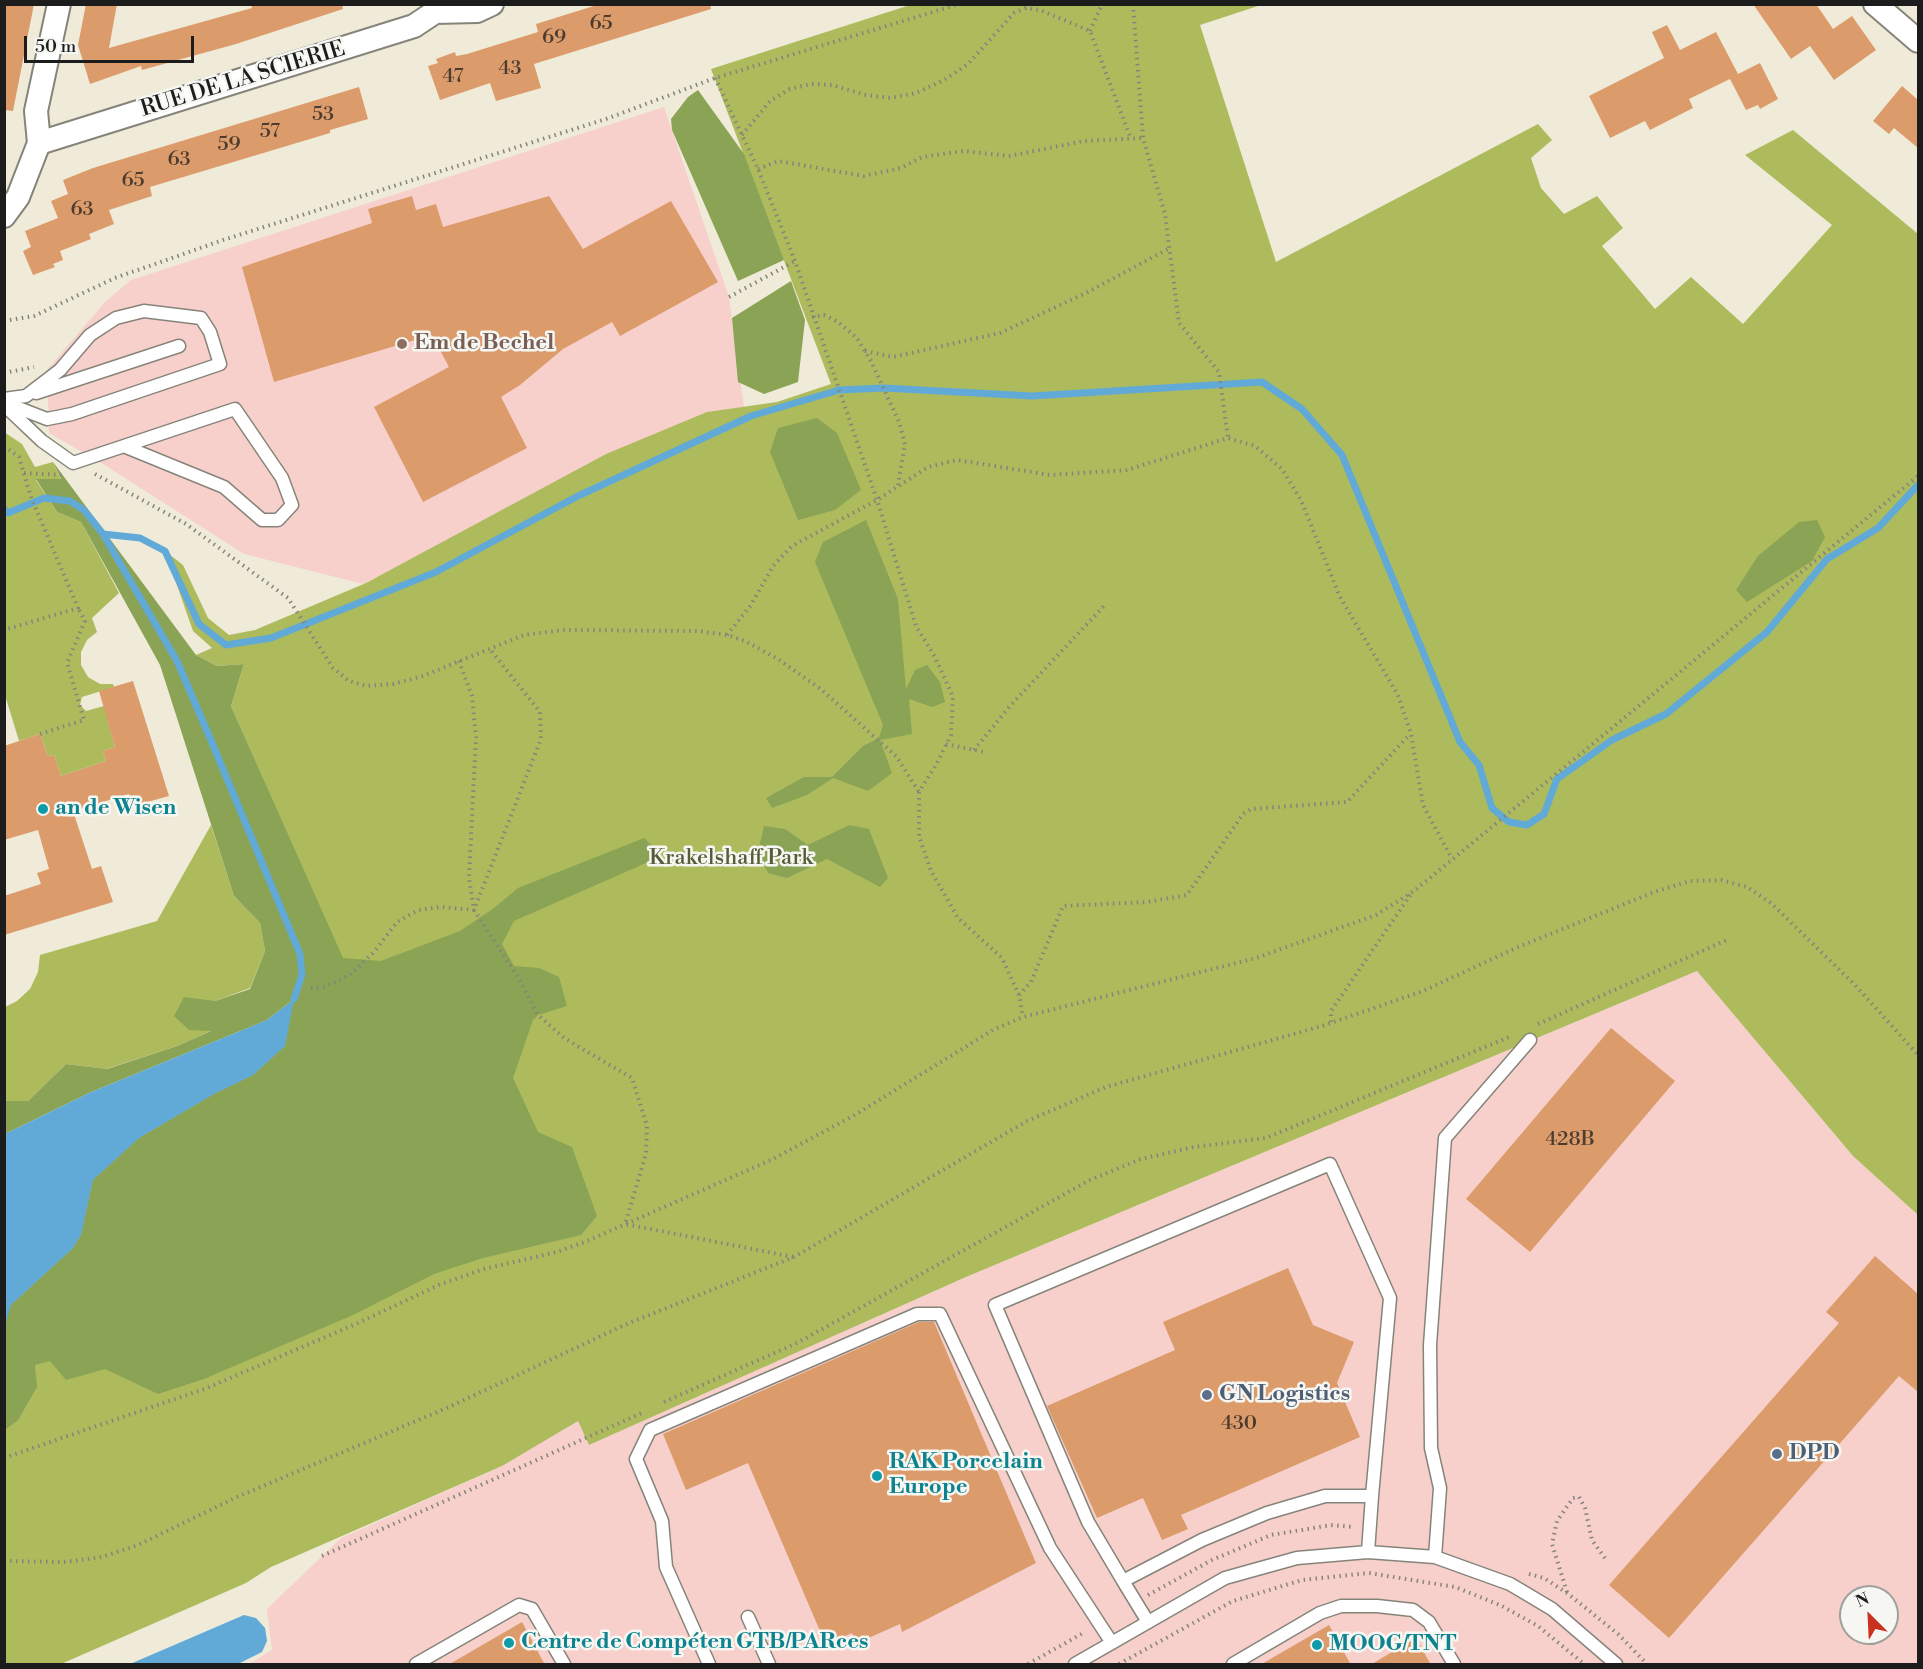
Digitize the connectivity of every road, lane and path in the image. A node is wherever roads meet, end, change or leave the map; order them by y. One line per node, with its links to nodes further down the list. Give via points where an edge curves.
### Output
1 (58, 4): 14 (street, via 36,111)
2 (492, 4): 7 (street, via 477,10)
3 (959, 4): 10 (path)
4 (1102, 4): 8 (path)
5 (1133, 4): 12 (path)
6 (1875, 4): 9 (street)
7 (437, 8): 14 (street, RUE DE LA SCIERIE, via 414,26)
8 (1090, 31): 11 (path, via 1026,8 1005,22 968,64 916,93 890,98 832,85 789,89 770,101); 13 (path)
9 (1918, 41)
10 (715, 78): 11 (path); 21 (path, via 606,118 223,240 115,278 34,316)
11 (742, 135): 15 (path)
12 (1143, 138): 13 (path); 17 (path, via 1165,214)
13 (1131, 139): 15 (path, via 1084,141 1009,156 963,151 922,157 901,168 864,176 778,161)
14 (39, 143): 16 (street, via 18,197)
15 (758, 170): 18 (path)
16 (4, 216)
17 (1170, 248): 23 (path, via 1000,333 893,357); 26 (path, via 1179,323 1219,372)
18 (795, 261): 19 (path); 20 (path)
19 (729, 297)
20 (813, 317): 23 (path, via 824,315 838,322 857,338); 32 (path)
21 (4, 321)
22 (179, 346): 24 (lane)
23 (865, 351): 31 (path, via 899,422 905,444)
24 (26, 396): 25 (lane); 25 (lane, via 60,370 90,335 116,318 144,311 201,318 220,364 47,419)
25 (4, 402): 28 (lane, via 42,441 73,463)
26 (1228, 438): 31 (path, via 1127,470 1050,475 957,460 928,467); 40 (path, via 1255,446 1282,469 1301,500 1340,597 1398,695)
27 (4, 446): 34 (path, via 19,457 31,497)
28 (126, 447): 28 (lane, via 235,409 282,478 292,505 279,520 262,520 224,487)
29 (98, 476): 38 (path, via 186,524 289,600 333,668 349,681 366,686 393,684)
30 (1918, 476): 45 (path)
31 (898, 485): 32 (path)
32 (877, 500): 36 (path, via 792,546 773,566 751,605); 41 (path, via 916,626 952,697 951,735)
33 (1104, 606): 42 (path)
34 (78, 608): 35 (path); 39 (path, via 85,621 67,663 84,720)
35 (4, 630)
36 (727, 635): 37 (path, via 698,631 564,630 524,635); 44 (path, via 778,659 822,690 896,756)
37 (489, 648): 38 (path); 47 (path, via 540,712 542,739)
38 (459, 661): 47 (path, via 472,696 476,737 469,878)
39 (40, 734)
40 (1411, 734): 45 (path, via 1424,805); 50 (path, via 1347,802 1251,809 1243,814 1187,895 1147,902 1063,906 1031,982)
41 (946, 744): 42 (path); 44 (path)
42 (974, 750): 43 (path)
43 (984, 752)
44 (919, 792): 50 (path, via 919,836 931,871 958,918 1002,958)
45 (1452, 859): 46 (path)
46 (1414, 891): 51 (path, via 1376,915 1256,958); 52 (path, via 1331,1011)
47 (474, 910): 49 (path, via 418,910 397,922 350,975 324,987); 56 (path, via 538,1016 564,1038 632,1078 647,1125 646,1154)
48 (1729, 939): 54 (path)
49 (311, 988)
50 (1019, 995): 51 (path)
51 (1023, 1017): 56 (path, via 993,1030 853,1116 771,1160)
52 (1331, 1022): 55 (path, via 1423,991 1654,892 1690,881 1721,880 1747,886 1771,903 1855,985); 57 (path, via 1106,1087 1027,1121)
53 (1517, 1033): 58 (path, via 1266,1138 1152,1157 1090,1180 796,1343)
54 (1529, 1034): 65 (lane, via 1445,1138 1430,1345 1431,1448 1440,1488)
55 (1918, 1055)
56 (625, 1224): 57 (path); 60 (path, via 557,1252 484,1269 439,1285 207,1388)
57 (794, 1257): 67 (path, via 629,1323 138,1545 102,1557 63,1562)
58 (659, 1405)
59 (648, 1410): 64 (path)
60 (4, 1458)
61 (1372, 1496): 62 (lane); 69 (lane, via 1325,1496 1267,1513 1202,1540); 69 (lane, via 1390,1298 1330,1164 995,1305 1088,1522)
62 (1370, 1528): 63 (lane); 71 (path, via 1331,1525 1271,1535 1212,1560)
63 (1368, 1552): 65 (lane); 73 (lane, via 1298,1558 1225,1578)
64 (321, 1556)
65 (1435, 1557): 84 (lane, via 1509,1584 1535,1599)
66 (1607, 1560): 70 (path, via 1592,1540 1579,1497 1573,1498 1557,1521 1552,1544)
67 (4, 1561)
68 (1522, 1572): 70 (path, via 1544,1578)
69 (1123, 1581): 71 (lane)
70 (1567, 1593): 85 (path, via 1618,1634)
71 (1136, 1602): 73 (lane)
72 (748, 1617): 79 (lane)
73 (1148, 1622): 75 (lane)
74 (1099, 1623): 75 (lane); 78 (lane, via 1050,1548 940,1314 917,1314 650,1430 636,1459 662,1521 666,1567); 80 (path)
75 (1112, 1643): 81 (lane)
76 (416, 1665): 77 (lane, via 519,1605 532,1609)
77 (564, 1665)
78 (709, 1665)
79 (769, 1665)
80 (1028, 1665)
81 (1075, 1665)
82 (1233, 1665): 83 (lane, via 1320,1613 1341,1606 1377,1605 1413,1610 1429,1622)
83 (1454, 1665)
84 (1616, 1665)
85 (1647, 1665)

